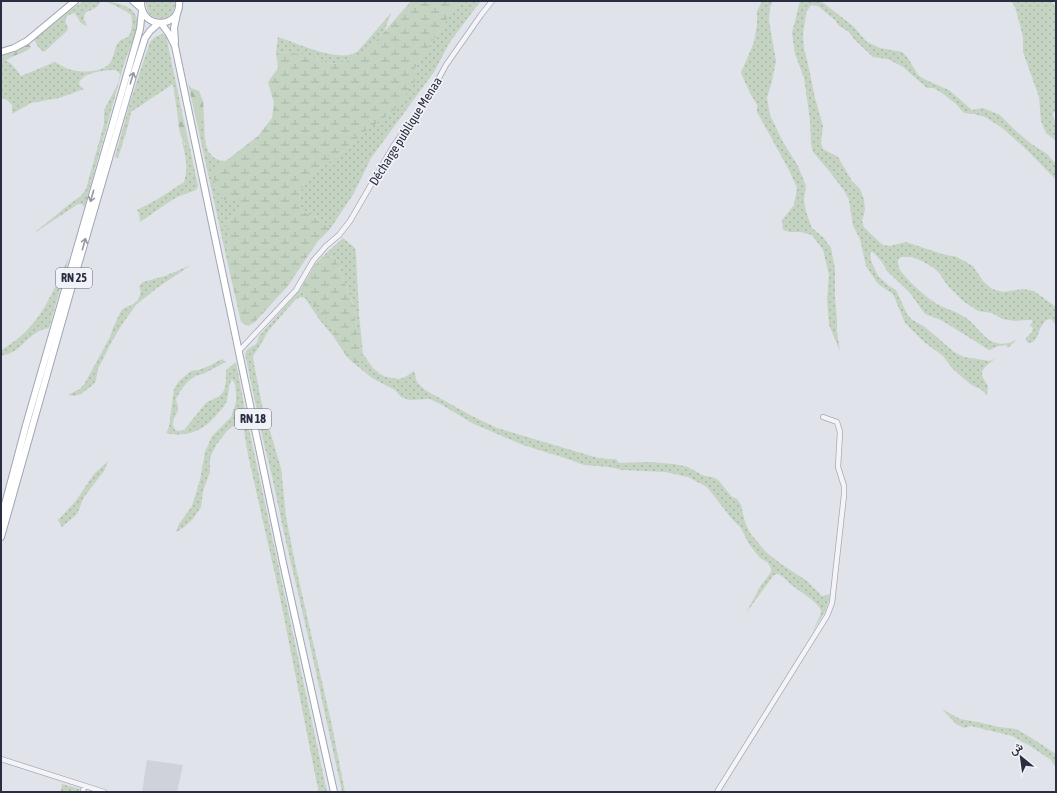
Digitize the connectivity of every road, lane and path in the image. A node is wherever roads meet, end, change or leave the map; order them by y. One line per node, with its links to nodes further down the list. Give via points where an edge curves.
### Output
1 (75, 1): 9 (main road, via 27,41)
2 (133, 1): 5 (main road)
3 (179, 1): 6 (main road)
4 (492, 1): 10 (street, Décharge publique Menaa, via 446,65 427,100 394,145 350,221 313,261 296,290)
5 (141, 6): 7 (main road, via 145,17); 12 (main road, RN 25, one-way to 12, via 140,29)
6 (177, 14): 7 (main road, via 168,22); 8 (main road, RN 18, via 174,28)
7 (160, 23): 8 (main road, RN 18); 13 (main road, RN 25, one-way to 7, via 131,84 146,38)
8 (175, 46): 10 (main road, RN 18)
9 (1, 52)
10 (239, 351): 18 (main road, RN 18)
11 (823, 417): 19 (street, via 837,422 840,432 838,467 844,486 832,603 827,616)
12 (1, 519)
13 (1, 537)
14 (1, 759): 15 (street)
15 (84, 786): 16 (street); 17 (street)
16 (83, 792)
17 (104, 792)
18 (334, 792)
19 (717, 792)

